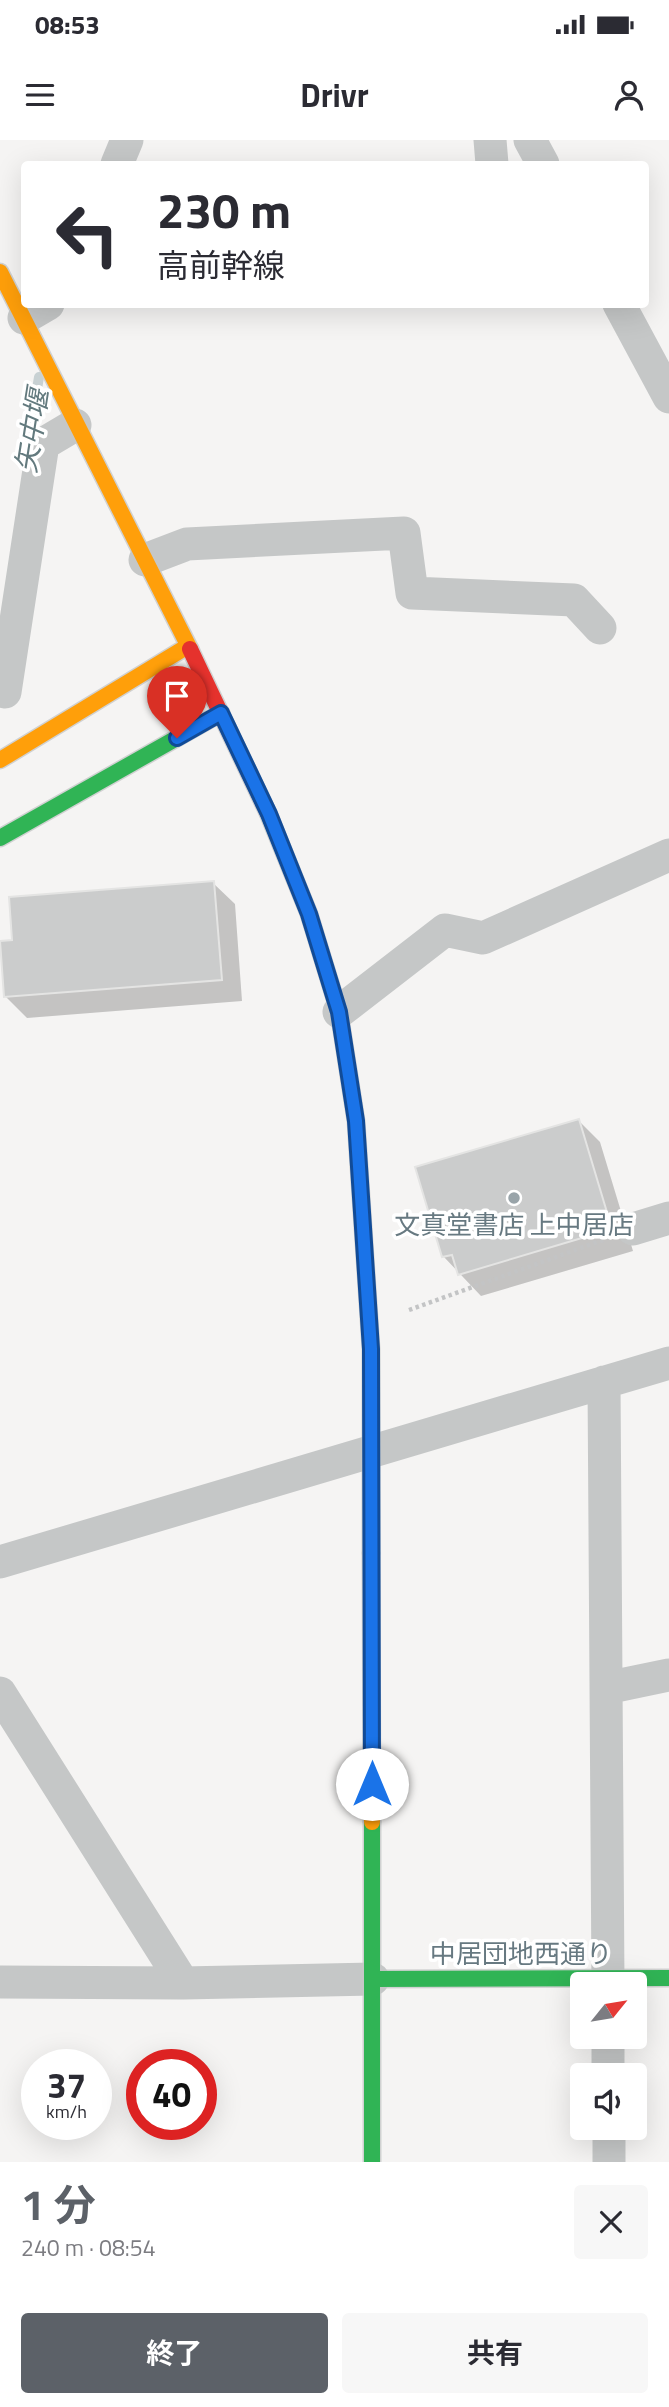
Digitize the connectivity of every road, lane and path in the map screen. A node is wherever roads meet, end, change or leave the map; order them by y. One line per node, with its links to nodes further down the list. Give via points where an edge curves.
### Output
1 (127, 140): 4 (street)
2 (490, 140): 5 (street)
3 (530, 140): 6 (street)
4 (118, 161)
5 (492, 161)
6 (541, 161)
7 (0, 272): 8 (street)
8 (21, 295)
9 (621, 308): 11 (street)
10 (36, 311): 12 (street)
11 (669, 397)
12 (75, 425): 13 (street); 16 (street, via 43,444)
13 (145, 560): 14 (street, via 187,544 404,533 412,593 574,600); 15 (street)
14 (600, 628)
15 (188, 646): 17 (street); 18 (street)
16 (5, 692)
17 (221, 713): 19 (street); 21 (street, via 309,914)
18 (0, 760)
19 (0, 838)
20 (669, 855): 21 (street, via 483,939 445,930)
21 (339, 1012): 27 (street, via 356,1121 370,1307)
22 (669, 1218): 23 (street)
23 (633, 1229): 24 (path)
24 (409, 1310)
25 (669, 1363): 26 (street)
26 (604, 1382): 27 (street); 30 (street)
27 (371, 1452): 28 (street); 34 (street)
28 (0, 1562)
29 (669, 1675): 30 (street)
30 (606, 1688): 32 (street)
31 (0, 1693): 38 (street)
32 (608, 1972)
33 (669, 1978): 35 (street, 中居団地西通り)
34 (373, 1979): 36 (street, 中居団地西通り); 38 (street); 40 (street)
35 (648, 1979)
36 (570, 1981)
37 (0, 1982): 38 (street)
38 (183, 1983)
39 (609, 2140): 41 (street)
40 (372, 2162)
41 (609, 2162)

